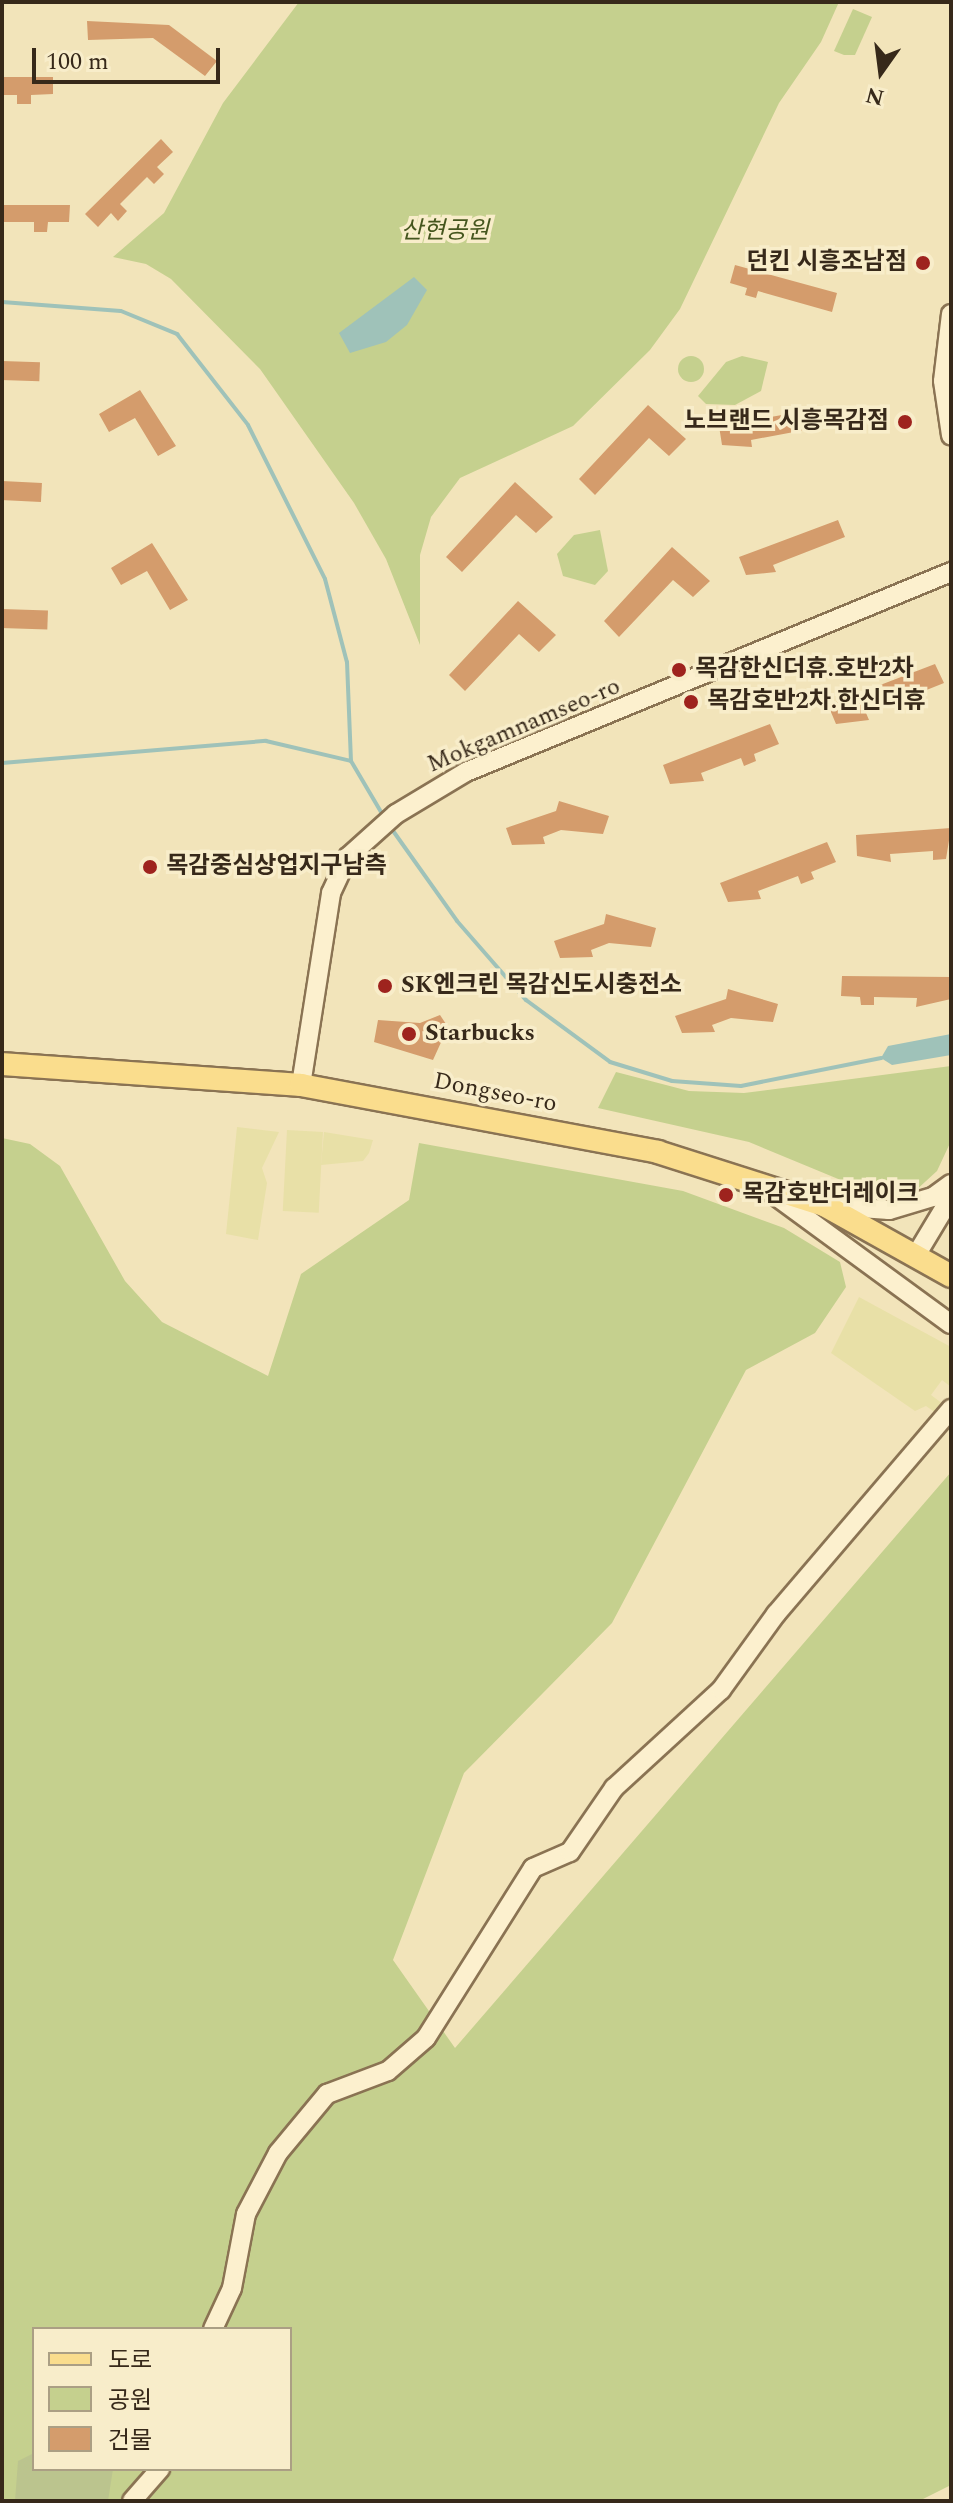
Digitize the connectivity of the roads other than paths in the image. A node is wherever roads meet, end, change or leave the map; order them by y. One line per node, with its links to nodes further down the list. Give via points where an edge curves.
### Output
1 (951, 314): 2 (street, via 943,371)
2 (951, 435)
3 (951, 572): 5 (street, Mokgamnamseo-ro, via 466,772 396,814 348,857 331,893)
4 (2, 1064): 5 (main road, Dongseo-ro)
5 (301, 1085): 6 (main road, Dongseo-ro, via 658,1152)
6 (757, 1182): 9 (main road, Dongseo-ro); 12 (street)
7 (951, 1184): 9 (street, via 933,1197 889,1210)
8 (951, 1197): 10 (street)
9 (824, 1205): 10 (main road, Dongseo-ro)
10 (915, 1257): 11 (main road, Dongseo-ro)
11 (951, 1276)
12 (951, 1324)
13 (951, 1409): 14 (street, via 776,1614 721,1690 614,1788 570,1852 533,1868 426,2038 388,2071 327,2094 278,2153 246,2214 232,2288)
14 (214, 2327)
15 (158, 2471): 16 (street)
16 (132, 2501)

